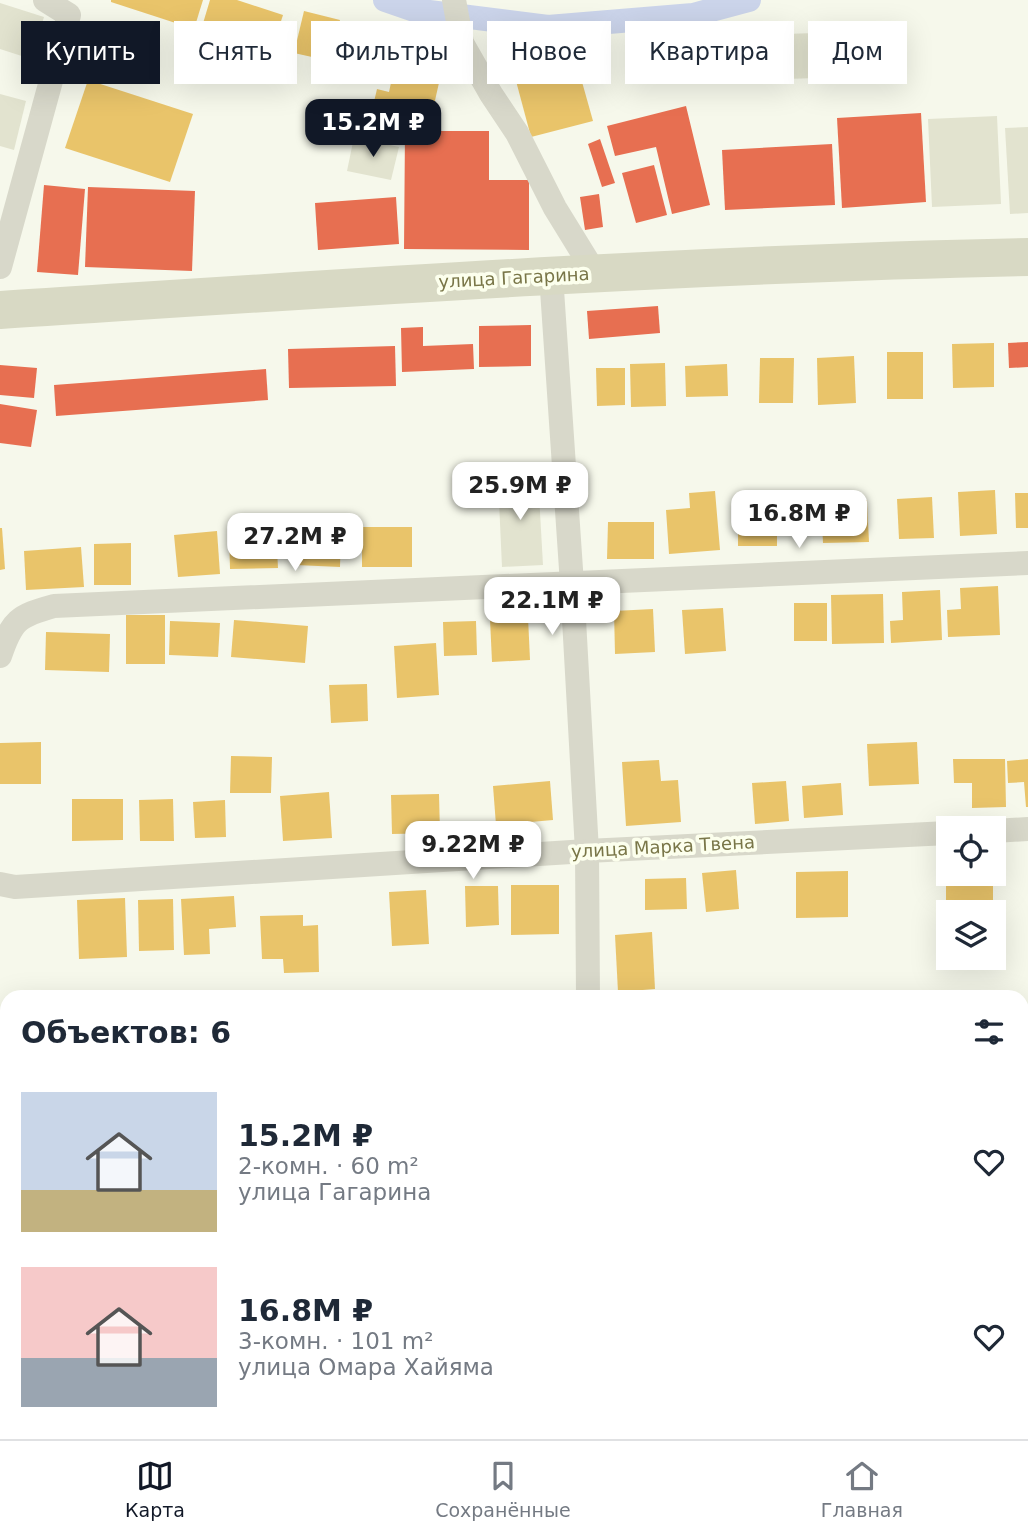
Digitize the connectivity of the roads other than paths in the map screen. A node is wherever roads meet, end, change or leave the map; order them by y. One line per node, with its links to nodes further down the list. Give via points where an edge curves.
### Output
1 (45, 0): 4 (street, via 69,15)
2 (454, 0): 5 (street, via 462,43)
3 (1028, 257): 5 (main road, улица Гагарина)
4 (0, 267)
5 (594, 273): 6 (main road, улица Гагарина)
6 (551, 275): 7 (main road, улица Гагарина); 9 (street)
7 (0, 310)
8 (1028, 562): 9 (street)
9 (572, 584): 10 (street, via 54,607 26,614 8,632); 14 (street)
10 (0, 656)
11 (1028, 829): 12 (street)
12 (1006, 830)
13 (936, 834): 14 (street, улица Марка Твена)
14 (587, 851): 15 (street, улица Марка Твена, via 15,887); 16 (street)
15 (0, 884)
16 (588, 990)

